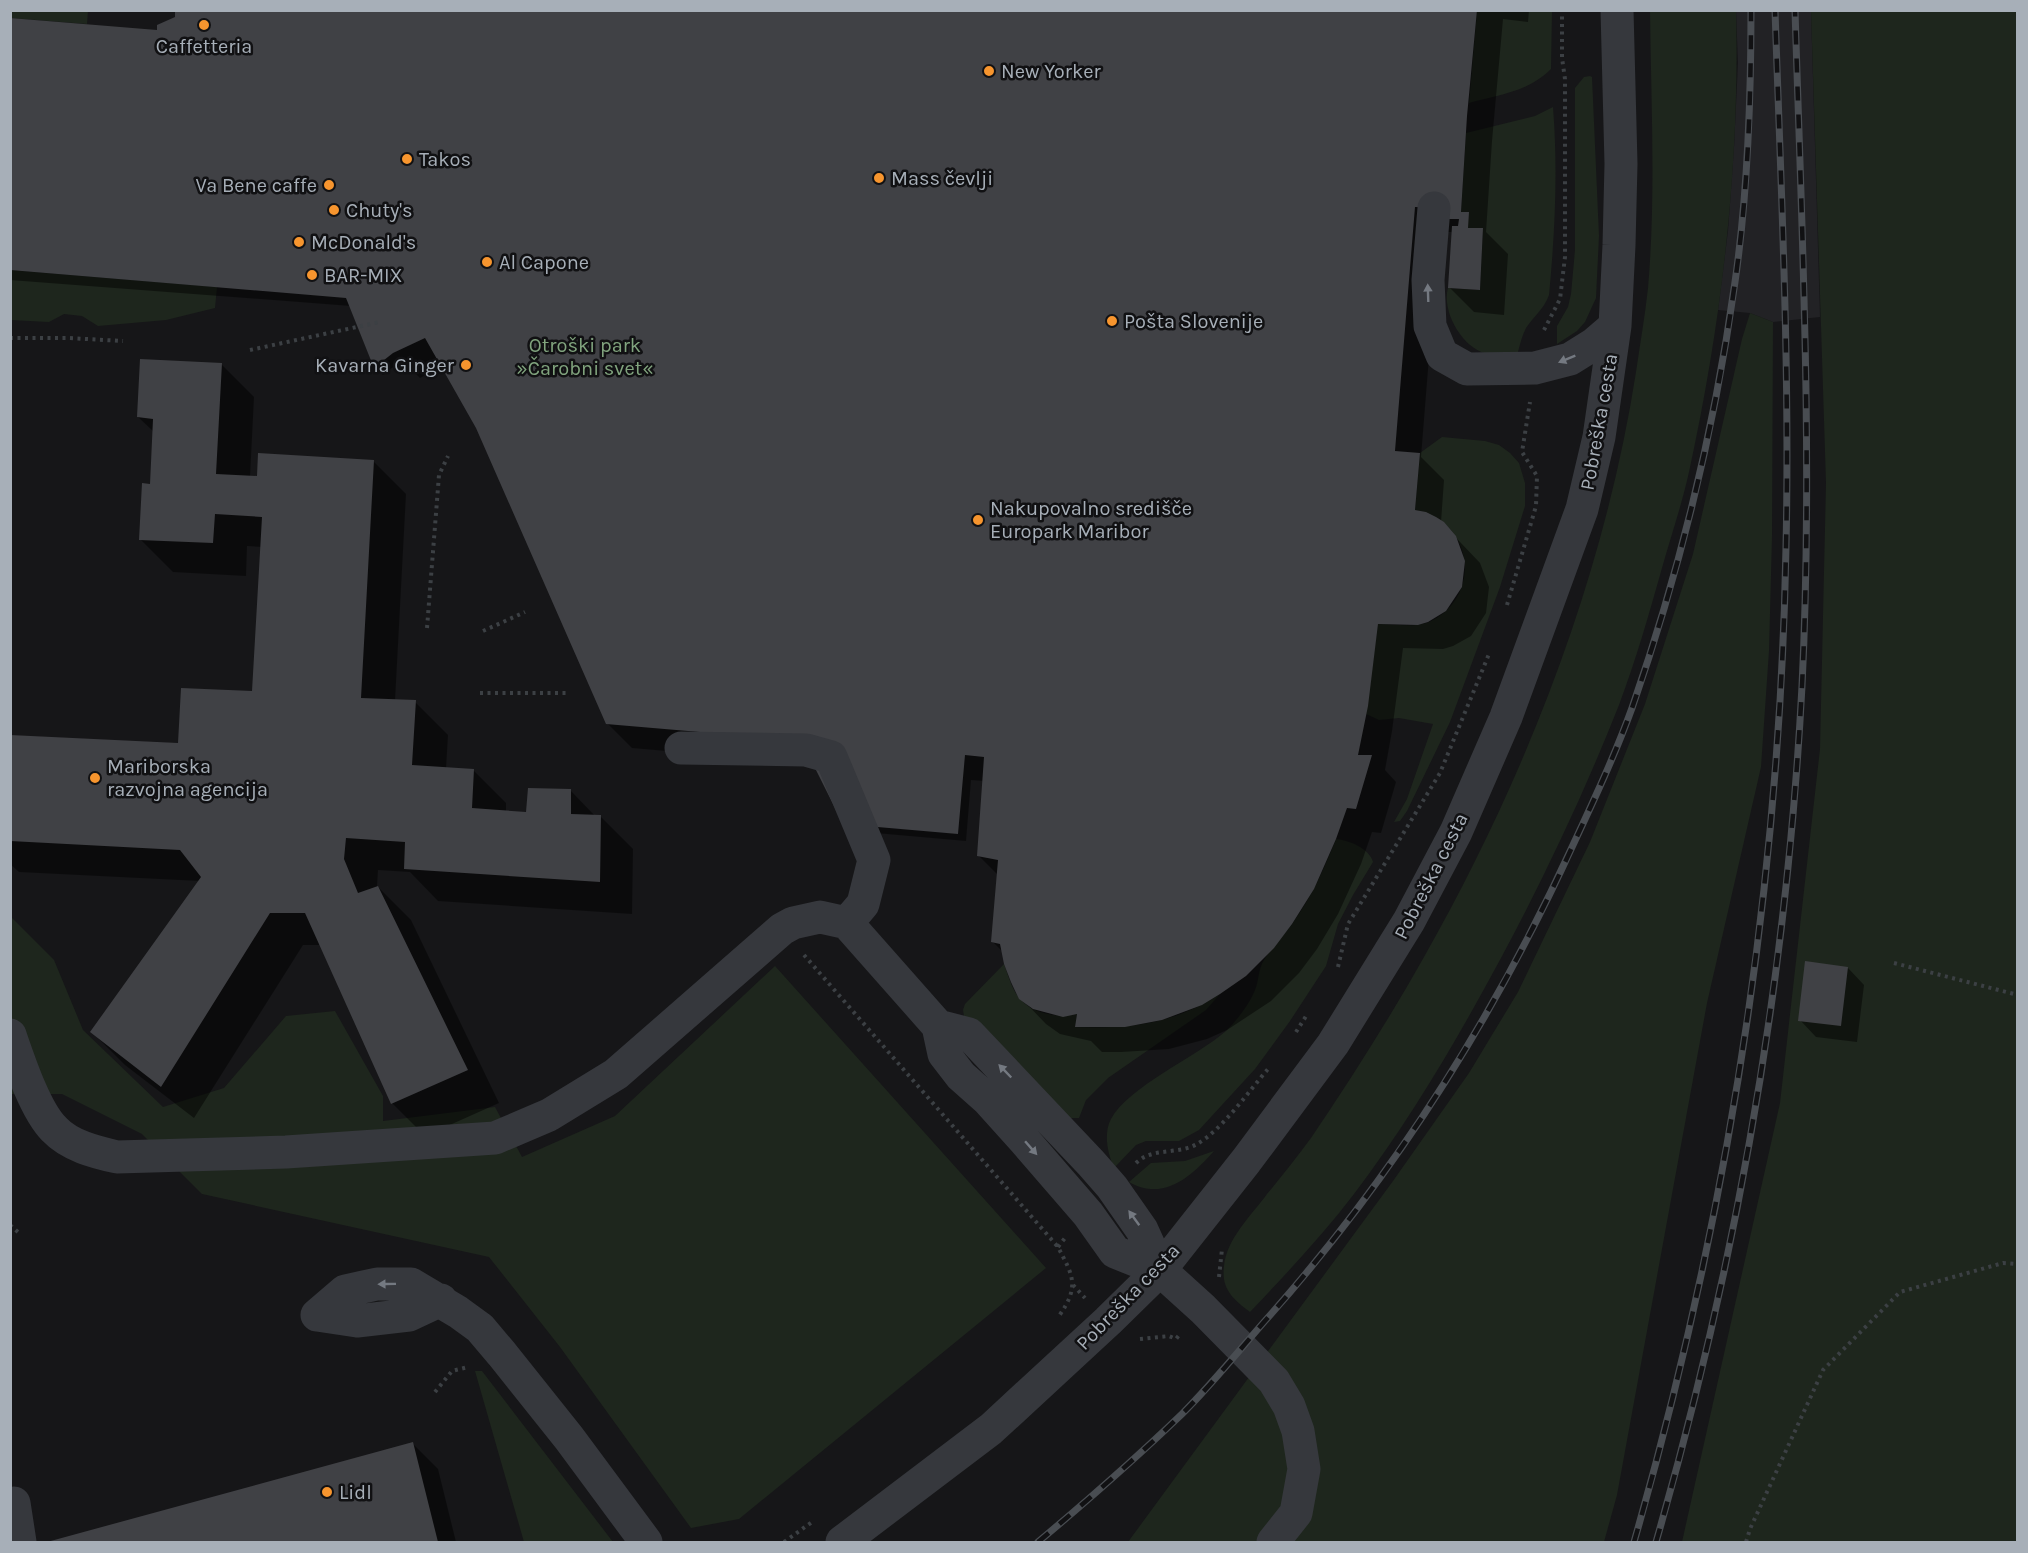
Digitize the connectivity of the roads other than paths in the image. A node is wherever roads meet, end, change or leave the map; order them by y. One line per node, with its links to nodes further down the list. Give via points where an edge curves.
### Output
1 (1617, 10): 3 (street, Pobreška cesta, via 1621,164)
2 (1434, 208): 3 (street, one-way to 2, via 1570,359 1535,368 1467,369 1442,355 1430,326 1428,280)
3 (1615, 326): 7 (street, Pobreška cesta, via 1599,437 1582,509 1506,717 1456,832 1409,921 1334,1044)
4 (681, 748): 5 (street, via 806,750 831,757 874,860 863,904)
5 (847, 923): 6 (street, via 820,916 793,922 616,1074 549,1115 495,1138 286,1152 117,1156 97,1153 53,1129 35,1099); 7 (street, via 938,1026 969,1034 1112,1187 1142,1230)
6 (10, 1035)
7 (1160, 1270): 12 (street, Pobreška cesta, via 991,1429); 13 (street, via 1275,1381 1289,1406 1304,1469 1296,1513)
8 (441, 1300): 11 (street, via 480,1328)
9 (14, 1503): 10 (street)
10 (20, 1542)
11 (646, 1542)
12 (842, 1542)
13 (1273, 1542)

